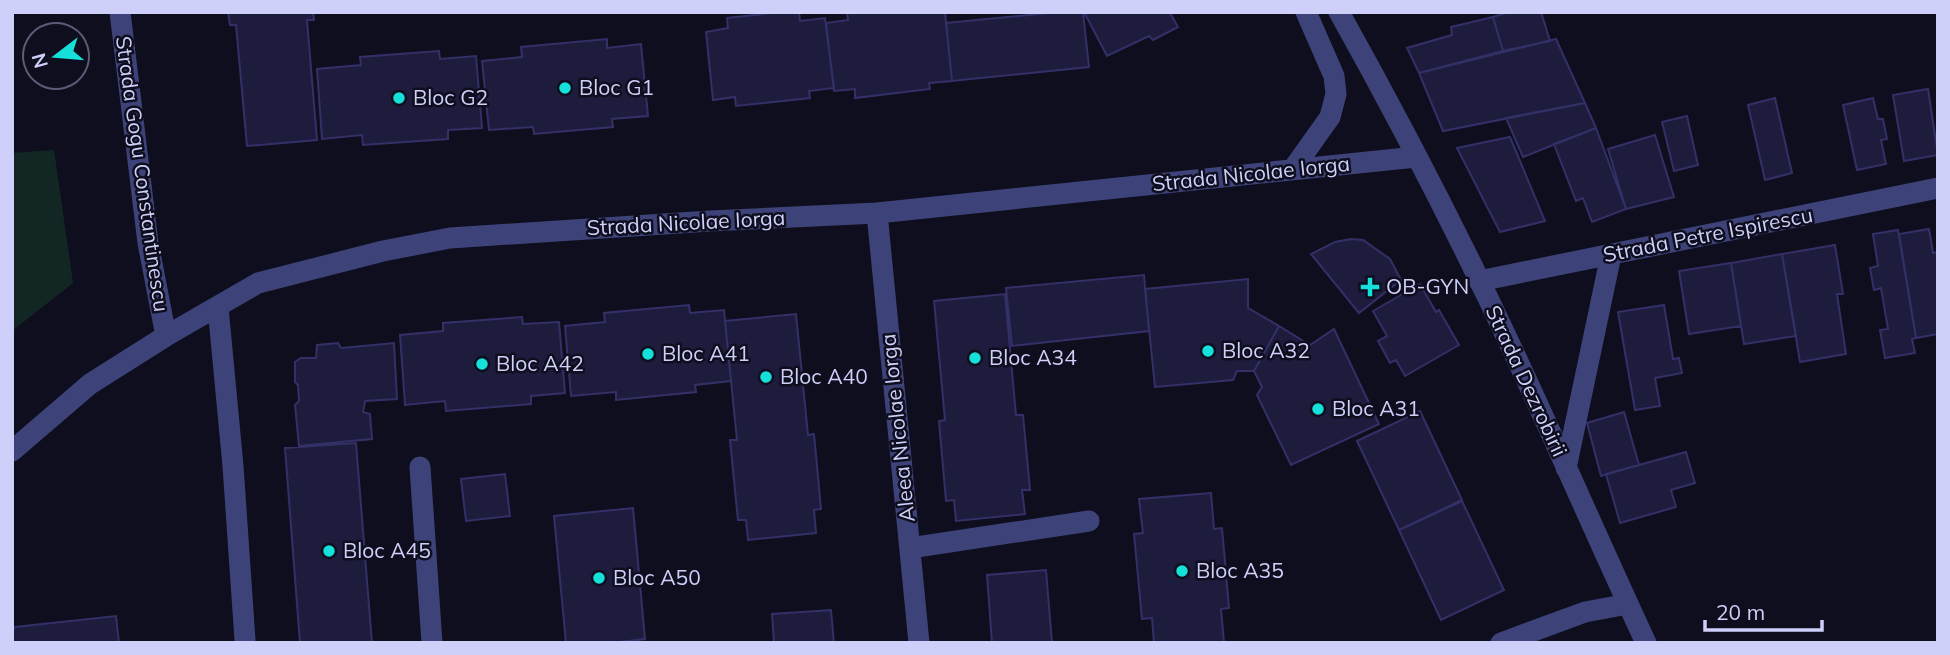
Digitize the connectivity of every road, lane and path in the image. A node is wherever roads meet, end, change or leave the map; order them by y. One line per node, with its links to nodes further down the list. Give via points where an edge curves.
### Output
1 (120, 12): 11 (street, Strada Gogu Constantinescu, via 148,243)
2 (1306, 12): 5 (street, via 1334,76 1336,94 1330,117)
3 (1339, 12): 4 (street, Strada Dezrobirii)
4 (1416, 157): 5 (street, Strada Nicolae Iorga); 9 (street, Strada Dezrobirii)
5 (1293, 169): 7 (street, Strada Nicolae Iorga)
6 (1938, 188): 8 (street, Strada Petre Ispirescu)
7 (877, 213): 10 (street, Strada Nicolae Iorga, via 450,238 258,283); 16 (street, Aleea Nicolae Iorga)
8 (1611, 255): 9 (street, Strada Petre Ispirescu); 14 (street)
9 (1479, 281): 14 (street, Strada Dezrobirii)
10 (218, 307): 11 (street, Strada Nicolae Iorga); 18 (street)
11 (166, 336): 12 (street, Strada Nicolae Iorga, via 90,384)
12 (12, 451)
13 (419, 467): 19 (street)
14 (1566, 468): 17 (street, Strada Dezrobirii)
15 (1089, 521): 16 (street)
16 (910, 548): 20 (street, Aleea Nicolae Iorga)
17 (1628, 604): 21 (street, via 1585,612); 22 (street, Strada Dezrobirii)
18 (245, 640)
19 (432, 643)
20 (919, 643)
21 (1501, 643)
22 (1646, 643)

